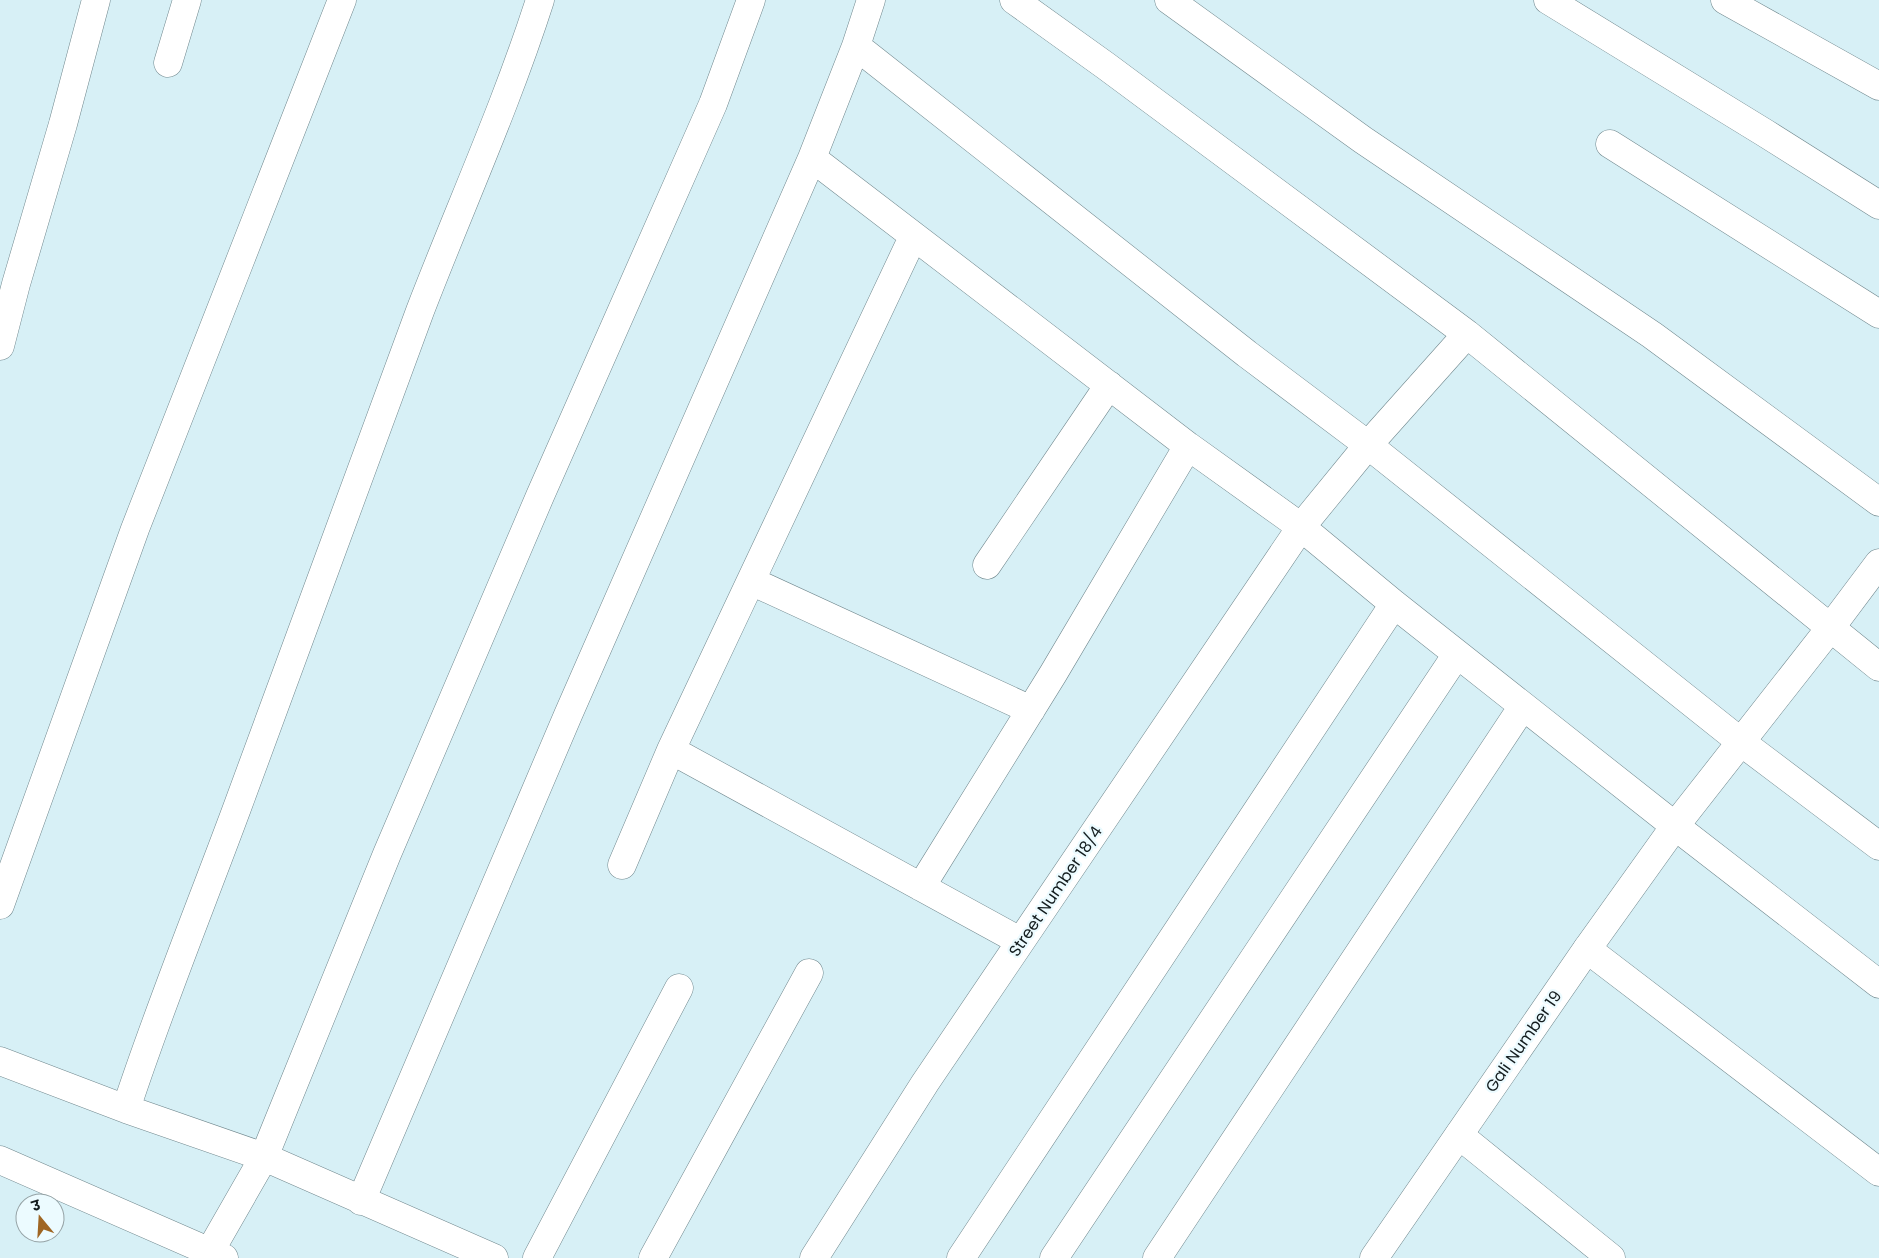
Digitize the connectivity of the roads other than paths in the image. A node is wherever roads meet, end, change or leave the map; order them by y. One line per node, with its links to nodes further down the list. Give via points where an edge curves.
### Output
1 (96, 0): 20 (street)
2 (187, 0): 12 (street)
3 (342, 0): 41 (street, via 135,530)
4 (540, 0): 48 (street, via 491,136 421,309 142,1058)
5 (751, 0): 50 (street, via 713,104 398,826)
6 (871, 0): 11 (street)
7 (1014, 0): 19 (street)
8 (1170, 0): 24 (street, via 1363,140 1652,335)
9 (1548, 0): 16 (street)
10 (1725, 0): 13 (street)
11 (856, 46): 15 (street); 22 (street, via 1246,354)
12 (168, 63)
13 (1879, 86)
14 (1610, 144): 18 (street)
15 (812, 158): 17 (street); 53 (street, via 568,715)
16 (1879, 205)
17 (913, 237): 21 (street); 28 (street)
18 (1879, 314)
19 (1467, 334): 22 (street, Street Number 18/4); 30 (street)
20 (0, 346)
21 (1109, 385): 23 (street); 27 (street)
22 (1368, 445): 25 (street, Street Number 18/4); 35 (street)
23 (1188, 446): 25 (street); 34 (street)
24 (1879, 502)
25 (1301, 527): 29 (street); 42 (street, Street Number 18/4)
26 (1879, 563): 30 (street, Gali Number 19)
27 (987, 565)
28 (751, 581): 34 (street); 36 (street)
29 (1394, 604): 31 (street); 59 (street)
30 (1831, 627): 32 (street); 35 (street, Gali Number 19)
31 (1457, 654): 33 (street); 60 (street)
32 (1879, 667)
33 (1522, 706): 37 (street); 61 (street)
34 (1031, 710): 40 (street)
35 (1741, 742): 37 (street, Gali Number 19); 38 (street)
36 (672, 750): 39 (street); 40 (street)
37 (1675, 826): 43 (street, Gali Number 19); 45 (street)
38 (1879, 846)
39 (622, 865)
40 (922, 887): 42 (street)
41 (0, 905)
42 (1020, 941): 58 (street, Street Number 18/4)
43 (1587, 949): 49 (street, Gali Number 19); 52 (street)
44 (809, 973): 57 (street)
45 (1879, 984)
46 (679, 988): 56 (street)
47 (0, 1061): 48 (street)
48 (126, 1109): 50 (street)
49 (1459, 1135): 62 (street, Gali Number 19); 63 (street)
50 (264, 1157): 53 (street); 54 (street)
51 (0, 1160): 54 (street)
52 (1879, 1172)
53 (361, 1201): 55 (street)
54 (216, 1255)
55 (494, 1258)
56 (537, 1258)
57 (653, 1258)
58 (814, 1258)
59 (961, 1258)
60 (1054, 1258)
61 (1156, 1258)
62 (1374, 1258)
63 (1610, 1258)

